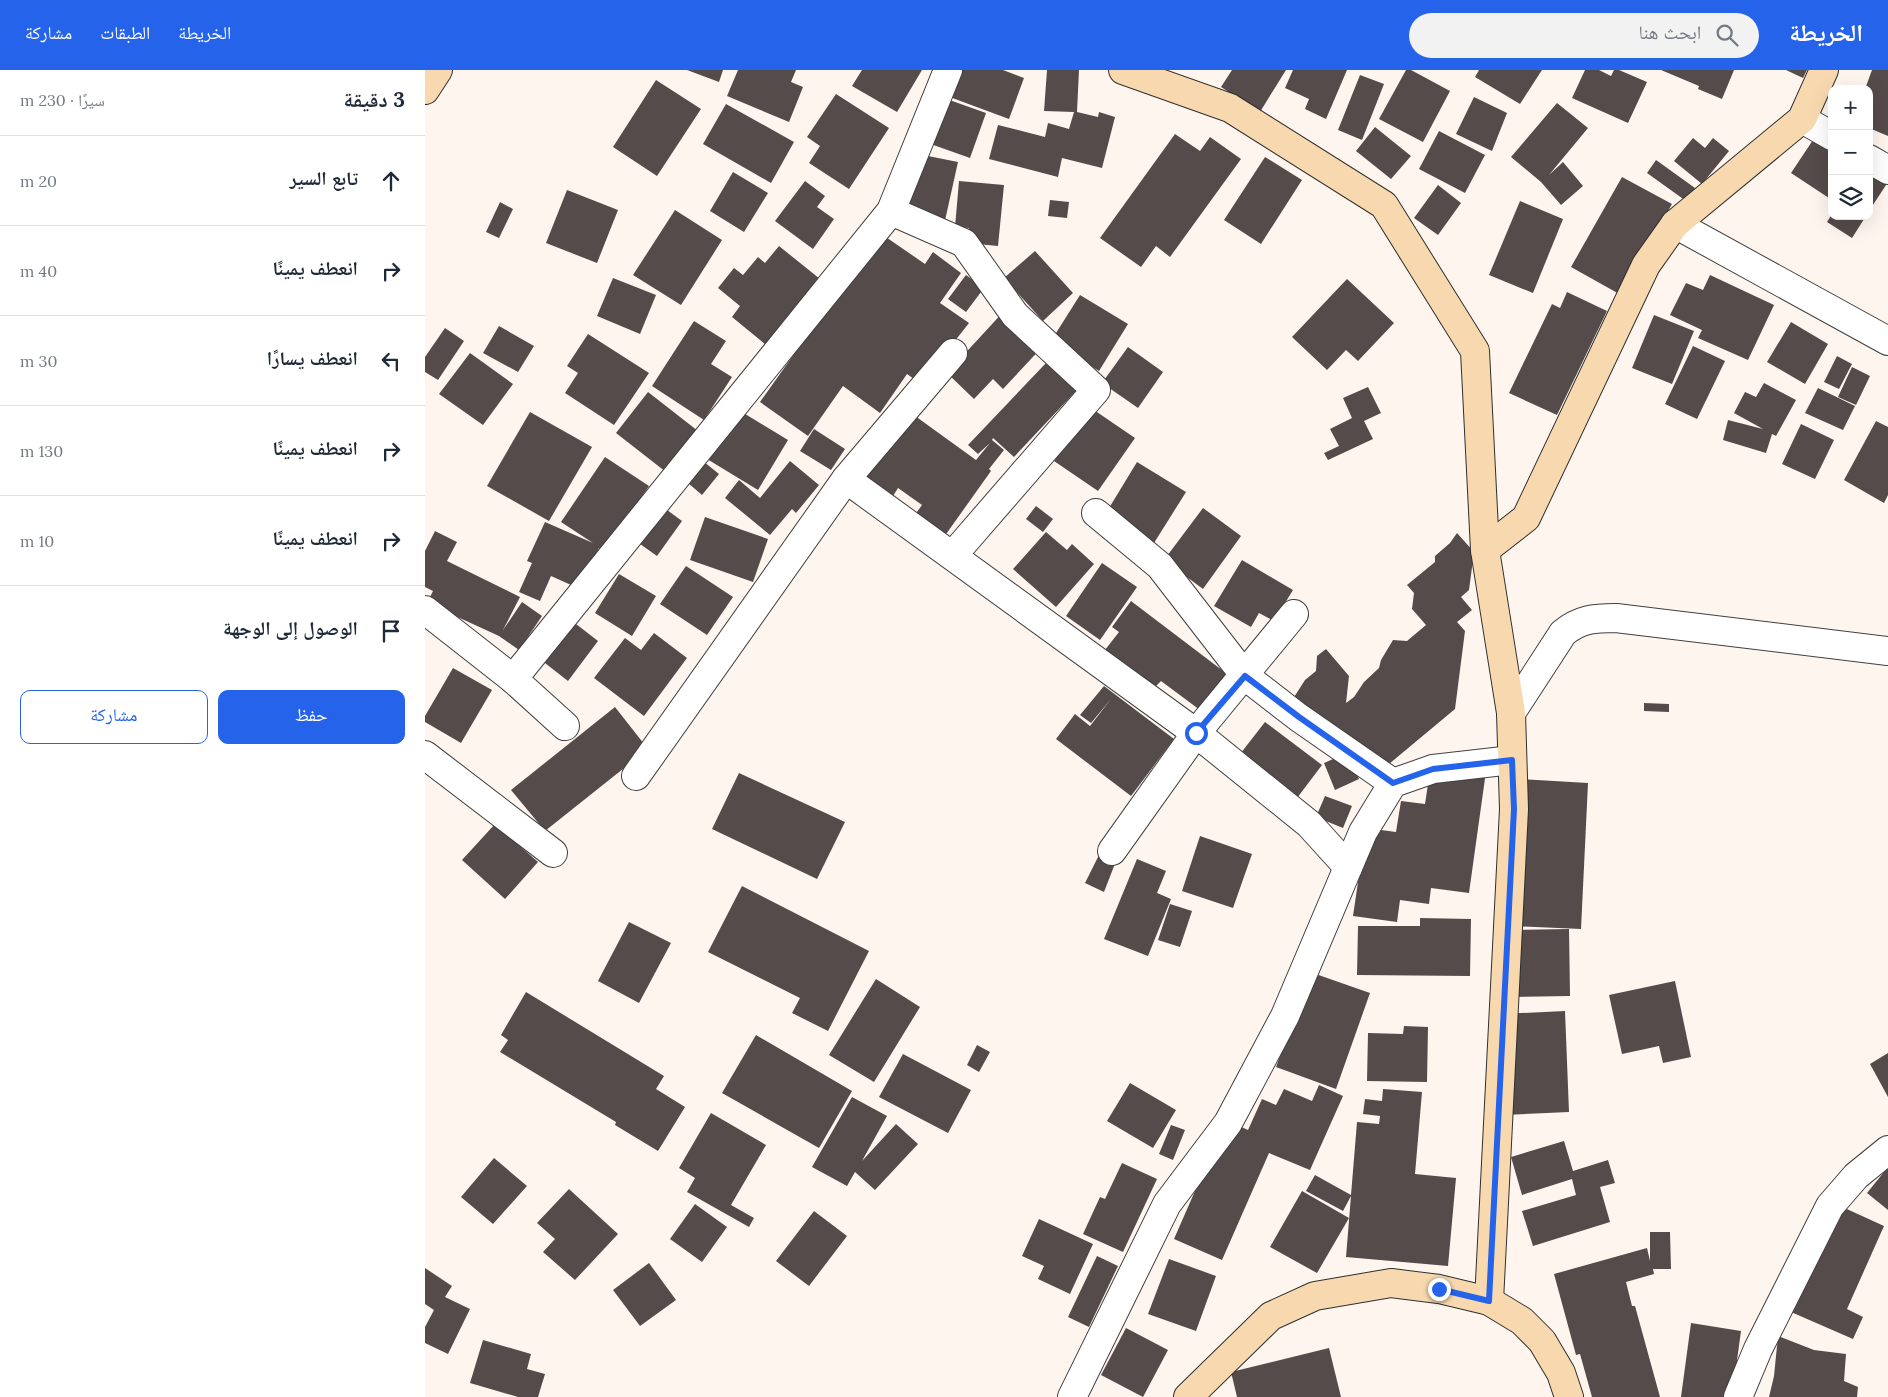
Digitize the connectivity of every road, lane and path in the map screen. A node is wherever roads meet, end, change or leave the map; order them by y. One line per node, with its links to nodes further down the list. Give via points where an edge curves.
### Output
1 (438, 70): 5 (street)
2 (948, 70): 10 (street)
3 (1123, 70): 16 (street, via 1231,108 1384,205 1475,351)
4 (1824, 70): 6 (street)
5 (425, 90)
6 (1802, 119): 7 (street); 11 (street)
7 (1828, 134)
8 (1873, 161): 9 (street)
9 (1888, 170)
10 (891, 211): 17 (street, via 964,243 1015,314 1095,390); 22 (street)
11 (1675, 224): 12 (street); 16 (street, via 1646,265 1526,518)
12 (1888, 341)
13 (953, 353): 14 (street)
14 (846, 479): 17 (street); 28 (street)
15 (1096, 513): 21 (street, via 1160,566)
16 (1485, 550): 23 (street)
17 (953, 555): 25 (street)
18 (425, 610): 22 (street)
19 (1294, 614): 21 (street)
20 (1888, 651): 23 (street, via 1616,618 1590,618 1563,632)
21 (1245, 676): 25 (street); 29 (street)
22 (513, 679): 24 (street)
23 (1511, 713): 27 (street)
24 (565, 726)
25 (1196, 733): 30 (street); 32 (street, via 1309,824)
26 (425, 756): 31 (street)
27 (1512, 760): 29 (street, via 1433,769); 34 (street, via 1514,809)
28 (636, 776)
29 (1393, 783): 32 (street, via 1363,832)
30 (1112, 851)
31 (553, 854)
32 (1348, 867): 35 (street, via 1285,1016 1228,1123 1167,1204)
33 (1888, 1150): 38 (street, via 1856,1176 1830,1206 1758,1349)
34 (1489, 1301): 36 (street, via 1439,1289 1391,1283 1315,1296 1271,1316); 37 (street, via 1522,1321 1542,1342 1561,1373)
35 (1071, 1397)
36 (1188, 1397)
37 (1569, 1397)
38 (1738, 1397)

